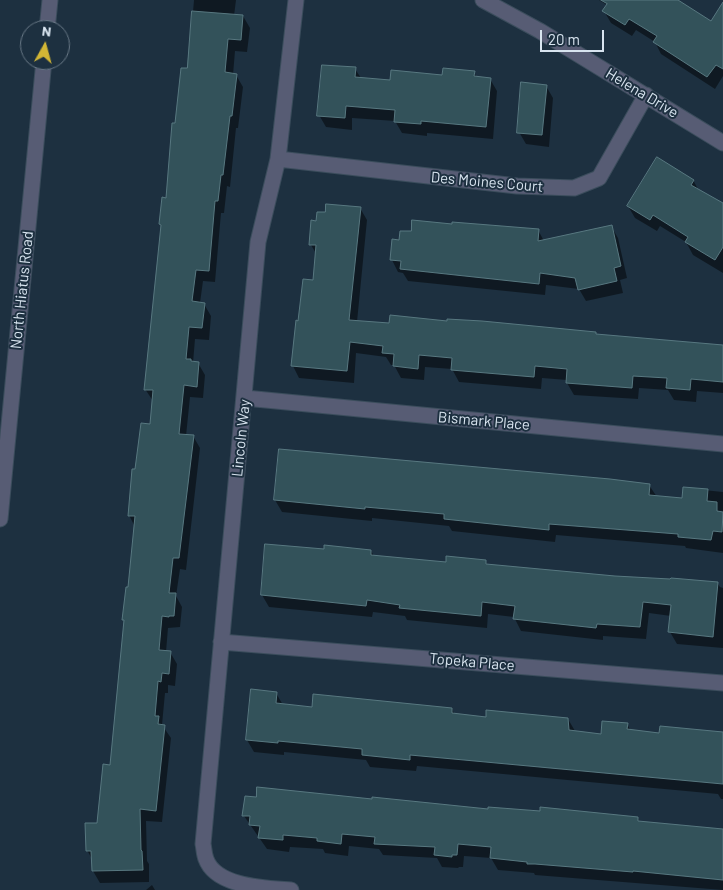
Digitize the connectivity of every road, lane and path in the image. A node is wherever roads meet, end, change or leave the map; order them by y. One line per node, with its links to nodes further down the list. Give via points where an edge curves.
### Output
1 (50, 0): 4 (street)
2 (296, 0): 8 (street, Lincoln Way)
3 (483, 0): 6 (street, Helena Drive)
4 (48, 20)
5 (43, 70): 11 (street, North Hiatus Road)
6 (646, 95): 7 (street, Helena Drive); 8 (street, Des Moines Court, via 599,178 574,188 517,186)
7 (723, 143)
8 (278, 159): 9 (street, Lincoln Way, via 258,242)
9 (245, 398): 10 (street, Bismark Place); 12 (street, Lincoln Way)
10 (723, 444)
11 (0, 519)
12 (221, 642): 13 (street, Topeka Place); 14 (street, Lincoln Way, via 203,844 206,861 218,874 243,885)
13 (723, 683)
14 (291, 890)

